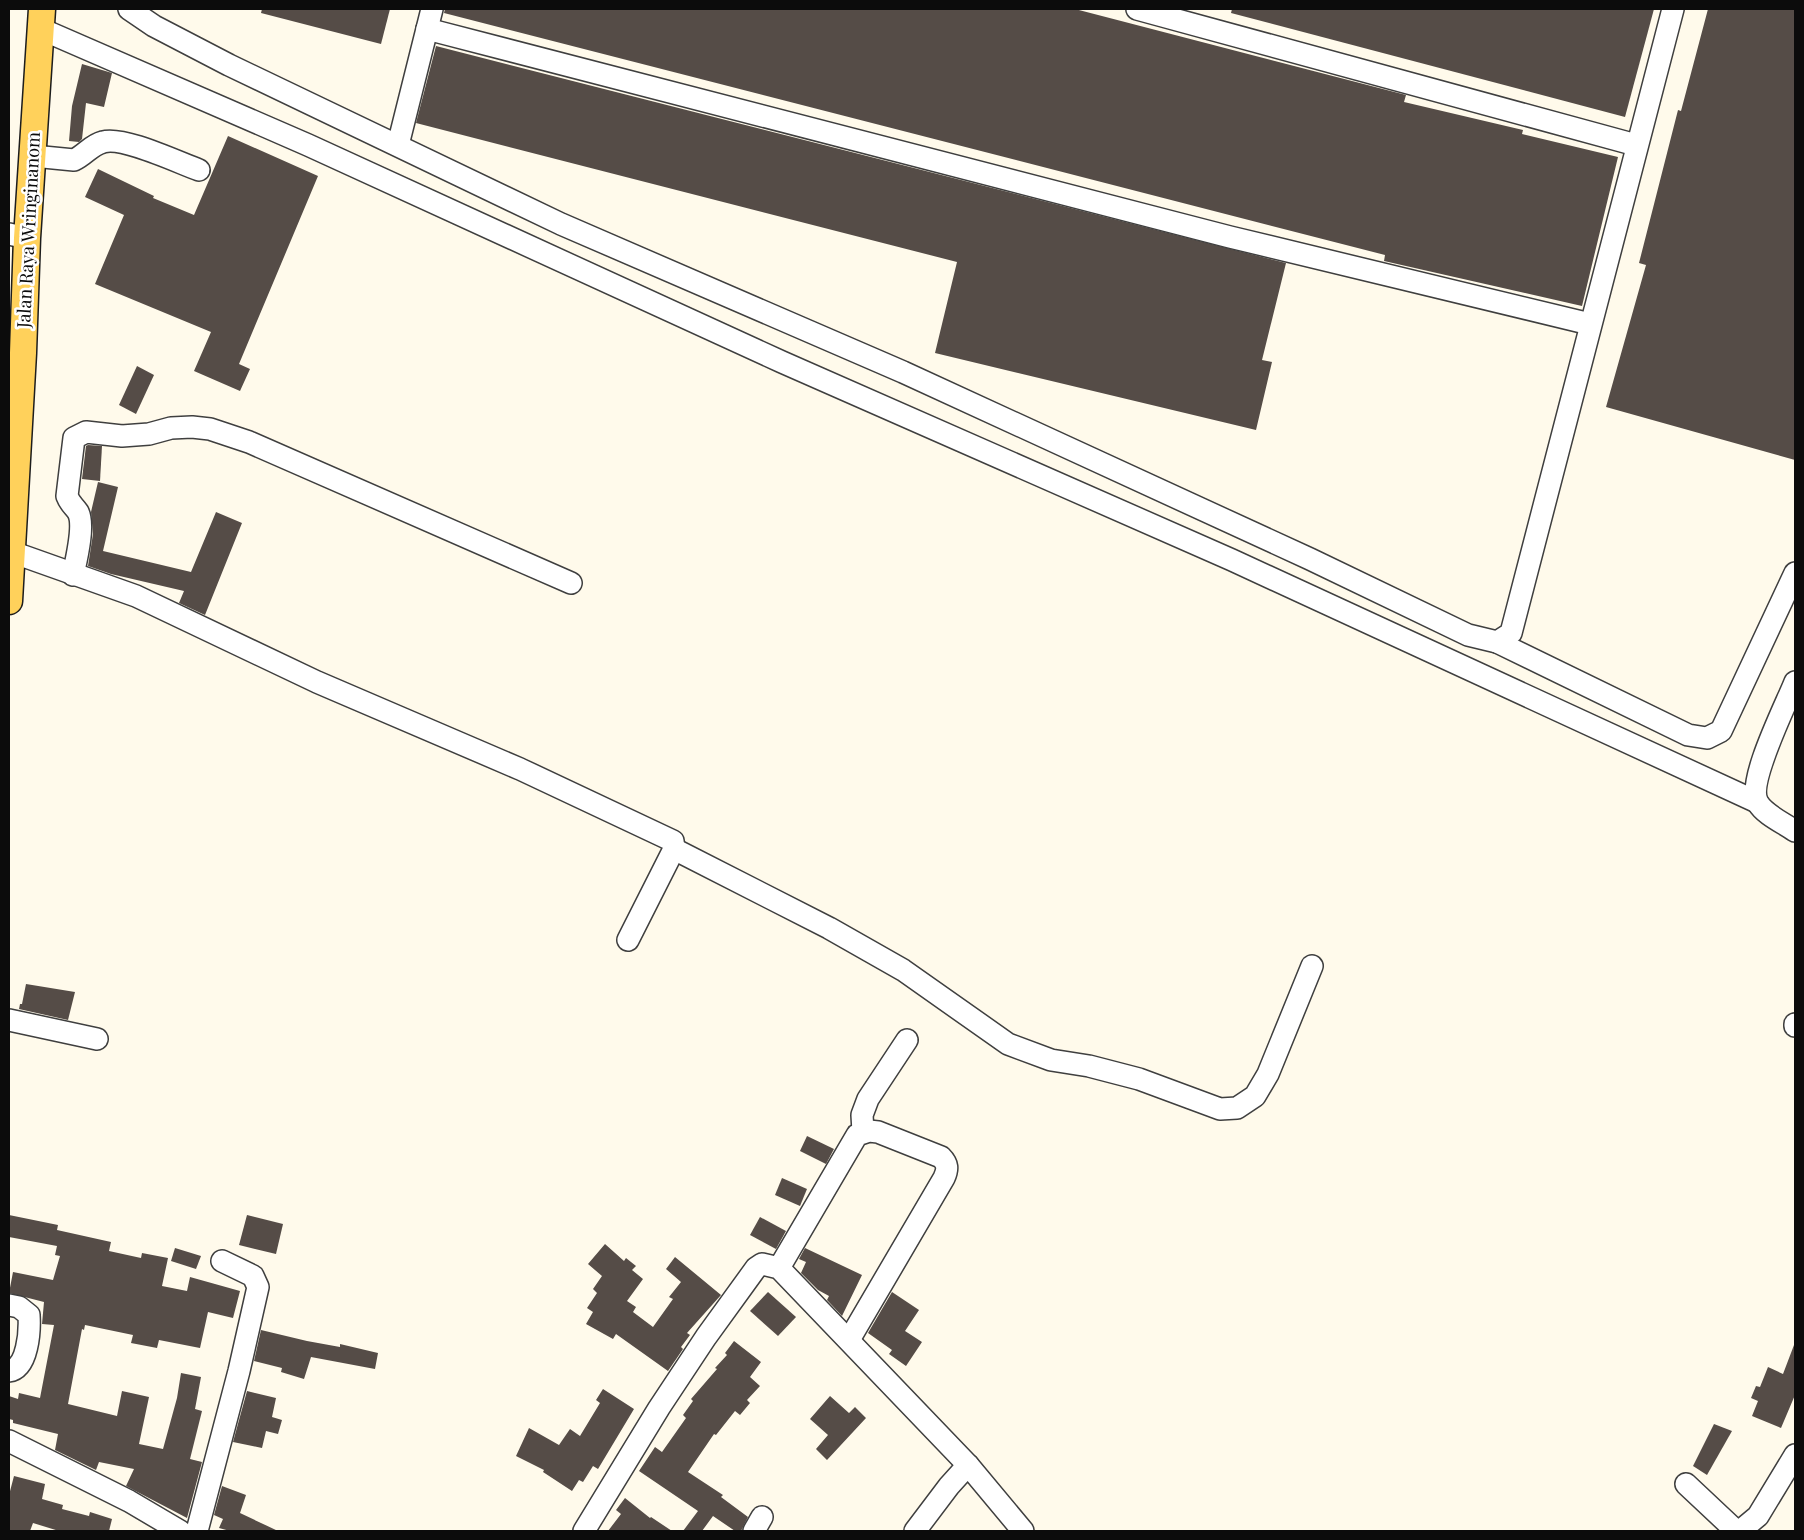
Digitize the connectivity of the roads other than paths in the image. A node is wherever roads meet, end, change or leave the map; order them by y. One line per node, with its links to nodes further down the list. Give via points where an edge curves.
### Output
1 (129, 9): 7 (street, via 154,26 220,60)
2 (432, 9): 6 (street)
3 (1137, 9): 8 (street)
4 (1673, 9): 8 (street)
5 (41, 19): 9 (main road, Jalan Raya Wringinanom); 21 (street, via 782,362 1232,560)
6 (427, 29): 7 (street); 12 (street, via 1230,238)
7 (398, 145): 19 (street, via 561,224 912,377 1468,635)
8 (1636, 145): 12 (street)
9 (33, 156): 10 (street, via 74,160 92,146 120,141); 11 (main road, Jalan Raya Wringinanom)
10 (198, 170)
11 (18, 236): 13 (main road, Jalan Raya Wringinanom)
12 (1590, 324): 19 (street, via 1511,633)
13 (16, 352): 14 (main road, Jalan Raya Wringinanom)
14 (12, 552): 16 (street); 18 (main road, Jalan Raya Wringinanom)
15 (1795, 574): 19 (street, via 1721,731 1707,738 1688,735)
16 (73, 575): 17 (street, via 81,523 67,496 74,438 86,432 122,436 192,426 249,442); 23 (street, via 136,596 317,682 520,769 673,841)
17 (571, 583)
18 (9, 601)
19 (1497, 642)
20 (1795, 682): 21 (street, via 1761,762 1754,790)
21 (1757, 802): 22 (street)
22 (1795, 831)
23 (674, 849): 24 (street); 25 (street, via 829,928 903,970 1008,1044 1051,1060 1140,1079 1220,1109 1237,1108 1255,1096 1268,1074)
24 (628, 940)
25 (1312, 966)
26 (9, 1020): 27 (street)
27 (97, 1039)
28 (907, 1040): 29 (street, via 868,1099 862,1115)
29 (863, 1132): 31 (street, via 856,1136); 33 (street, via 878,1132 941,1157 947,1171)
30 (222, 1261): 40 (street, via 253,1276 258,1287)
31 (779, 1268): 33 (street); 41 (street, via 762,1264 756,1268 659,1408)
32 (9, 1306): 34 (street, via 20,1307 29,1315 30,1329 20,1365)
33 (849, 1340): 37 (street)
34 (9, 1371)
35 (9, 1441): 39 (street, via 129,1501)
36 (1795, 1455): 45 (street, via 1758,1516)
37 (968, 1466): 42 (street); 43 (street)
38 (1686, 1484): 44 (street)
39 (180, 1531)
40 (197, 1531)
41 (584, 1531)
42 (915, 1531)
43 (1023, 1531)
44 (1736, 1531)
45 (1740, 1531)

